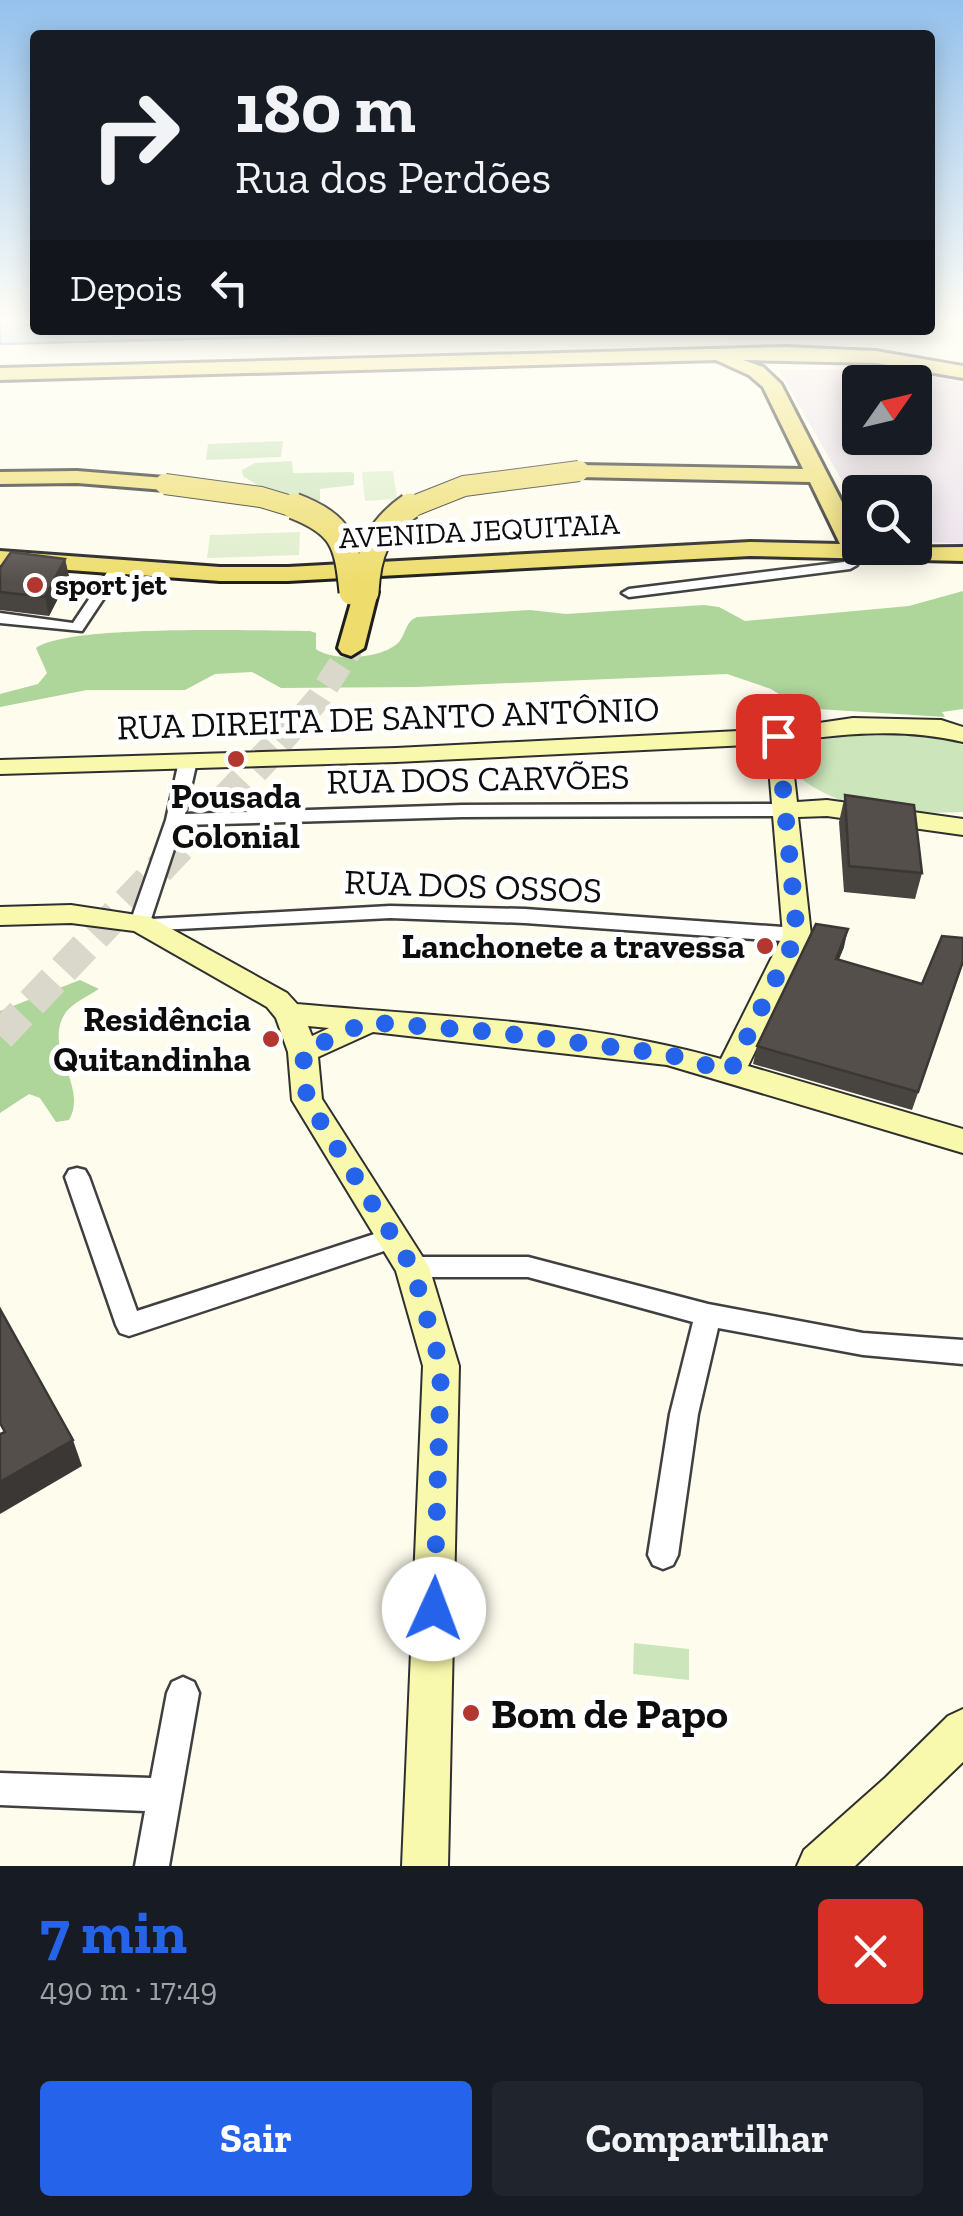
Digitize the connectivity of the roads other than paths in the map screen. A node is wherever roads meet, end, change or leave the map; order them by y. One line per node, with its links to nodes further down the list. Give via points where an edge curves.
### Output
1 (784, 408): 2 (main road)
2 (819, 476): 4 (main road); 11 (main road, bridge, via 580,471 482,482 414,504 383,528)
3 (0, 478): 11 (main road, bridge, via 165,484 277,502 319,518 344,544)
4 (842, 523)
5 (842, 550): 10 (main road, AVENIDA JEQUITAIA, via 697,551 288,574)
6 (932, 553): 7 (main road, AVENIDA JEQUITAIA)
7 (963, 554)
8 (0, 558): 10 (main road, AVENIDA JEQUITAIA)
9 (846, 565): 12 (street)
10 (116, 568): 13 (street, via 77,628)
11 (359, 592): 14 (main road)
12 (628, 593)
13 (0, 618)
14 (353, 638)
15 (963, 734): 16 (street, RUA DIREITA DE SANTO ANTÔNIO, via 854,725)
16 (778, 736): 17 (street, RUA DIREITA DE SANTO ANTÔNIO); 19 (street)
17 (188, 761): 18 (street, RUA DIREITA DE SANTO ANTÔNIO); 20 (street)
18 (0, 767)
19 (783, 810): 20 (street, RUA DOS CARVÕES, via 462,810); 21 (street, via 827,808); 24 (street)
20 (175, 820): 23 (street)
21 (963, 826)
22 (0, 916): 23 (street, via 71,914)
23 (144, 924): 24 (street, RUA DOS OSSOS, via 390,912); 25 (street, via 277,1000)
24 (797, 935): 28 (street)
25 (289, 1014): 26 (street); 27 (street)
26 (367, 1022): 27 (street); 28 (street, via 667,1054)
27 (303, 1052): 31 (street, via 307,1100)
28 (730, 1072): 29 (street)
29 (963, 1141)
30 (77, 1177): 31 (street, via 128,1326)
31 (403, 1252): 32 (street, via 528,1268); 40 (street, via 441,1366)
32 (708, 1315): 33 (street, via 863,1344); 34 (street, via 684,1414)
33 (963, 1352)
34 (663, 1555)
35 (183, 1693): 38 (street)
36 (963, 1731): 41 (street)
37 (0, 1789): 38 (street)
38 (164, 1795): 39 (street)
39 (152, 1866)
40 (425, 1866)
41 (820, 1866)

